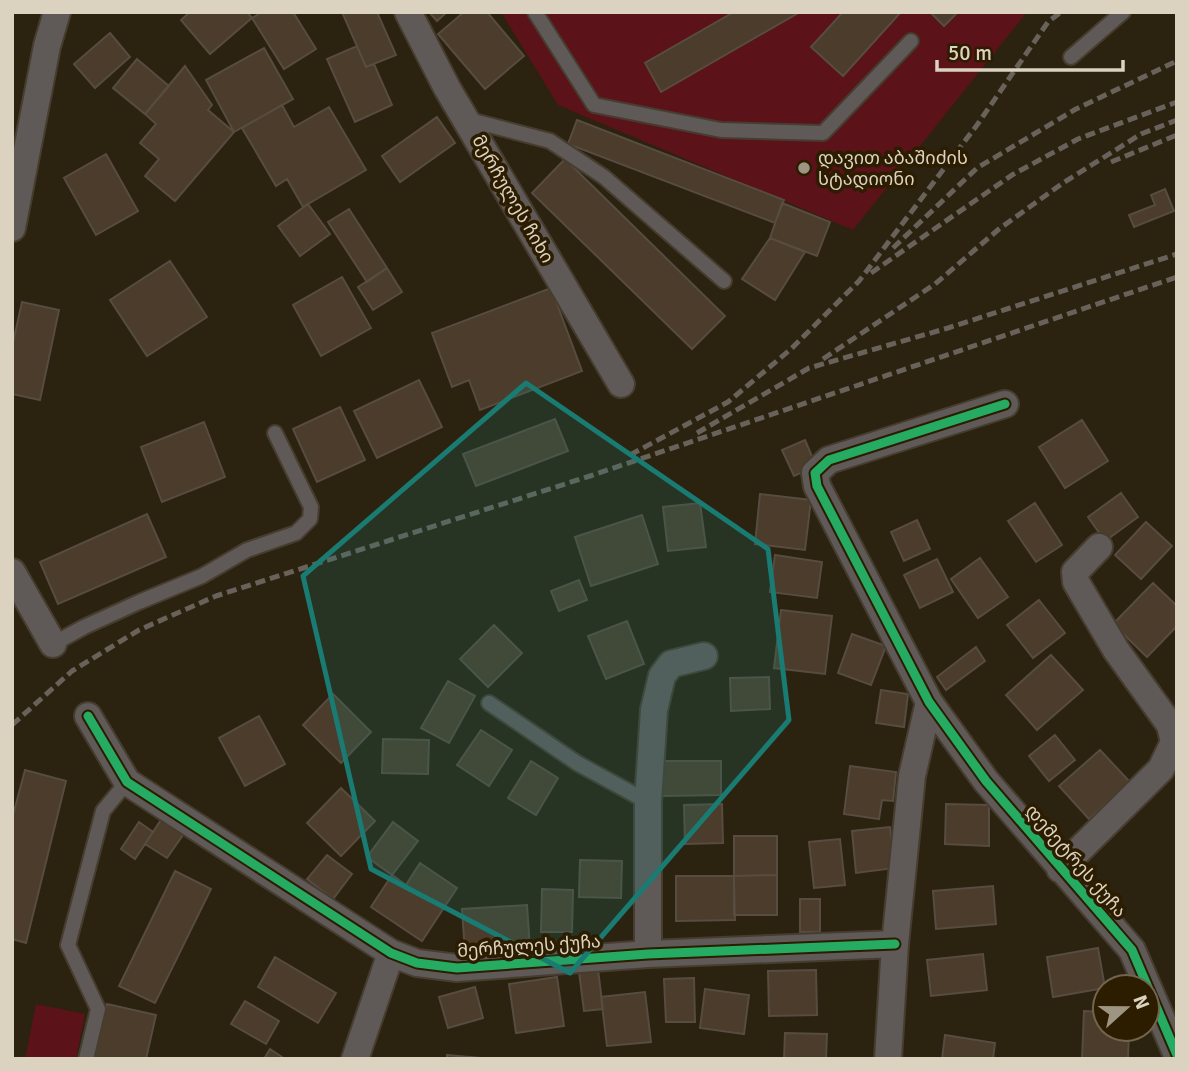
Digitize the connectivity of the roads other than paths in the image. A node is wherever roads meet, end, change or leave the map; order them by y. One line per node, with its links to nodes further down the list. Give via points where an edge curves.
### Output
1 (57, 12): 8 (street)
2 (408, 12): 7 (street, მერჩულეს ჩიხი)
3 (536, 12): 5 (lane, via 594,105 721,131 823,133)
4 (1123, 12): 6 (lane)
5 (911, 41)
6 (1071, 57)
7 (465, 118): 9 (lane, via 550,141 604,177); 10 (street, მერჩულეს ჩიხი)
8 (12, 228)
9 (724, 281)
10 (621, 384)
11 (1005, 404): 17 (street, დემეტრეს ქუჩა, via 829,460 815,473 817,486)
12 (275, 433): 15 (lane, via 310,507 310,519 296,533 247,550 202,576)
13 (1099, 547): 22 (street, via 1076,572 1076,582 1116,650 1170,725 1174,742 1161,769)
14 (12, 572): 15 (street)
15 (54, 644)
16 (704, 656): 21 (street, via 671,664 662,676 654,710)
17 (929, 702): 22 (street, დემეტრეს ქუჩა); 23 (street, via 912,776)
18 (489, 703): 21 (lane, via 576,763)
19 (88, 716): 20 (street, მერჩულეს ქუჩა)
20 (127, 782): 24 (street, მერჩულეს ქუჩა); 27 (lane, via 103,811 68,945 98,1009)
21 (648, 802): 25 (street)
22 (1060, 869): 26 (street, დემეტრეს ქუჩა, via 1132,950)
23 (895, 944): 25 (street, მერჩულეს ქუჩა); 29 (street)
24 (391, 953): 25 (street, მერჩულეს ქუჩა, via 417,963 457,968); 28 (street)
25 (648, 954)
26 (1177, 1055)
27 (86, 1059)
28 (355, 1059)
29 (888, 1059)

